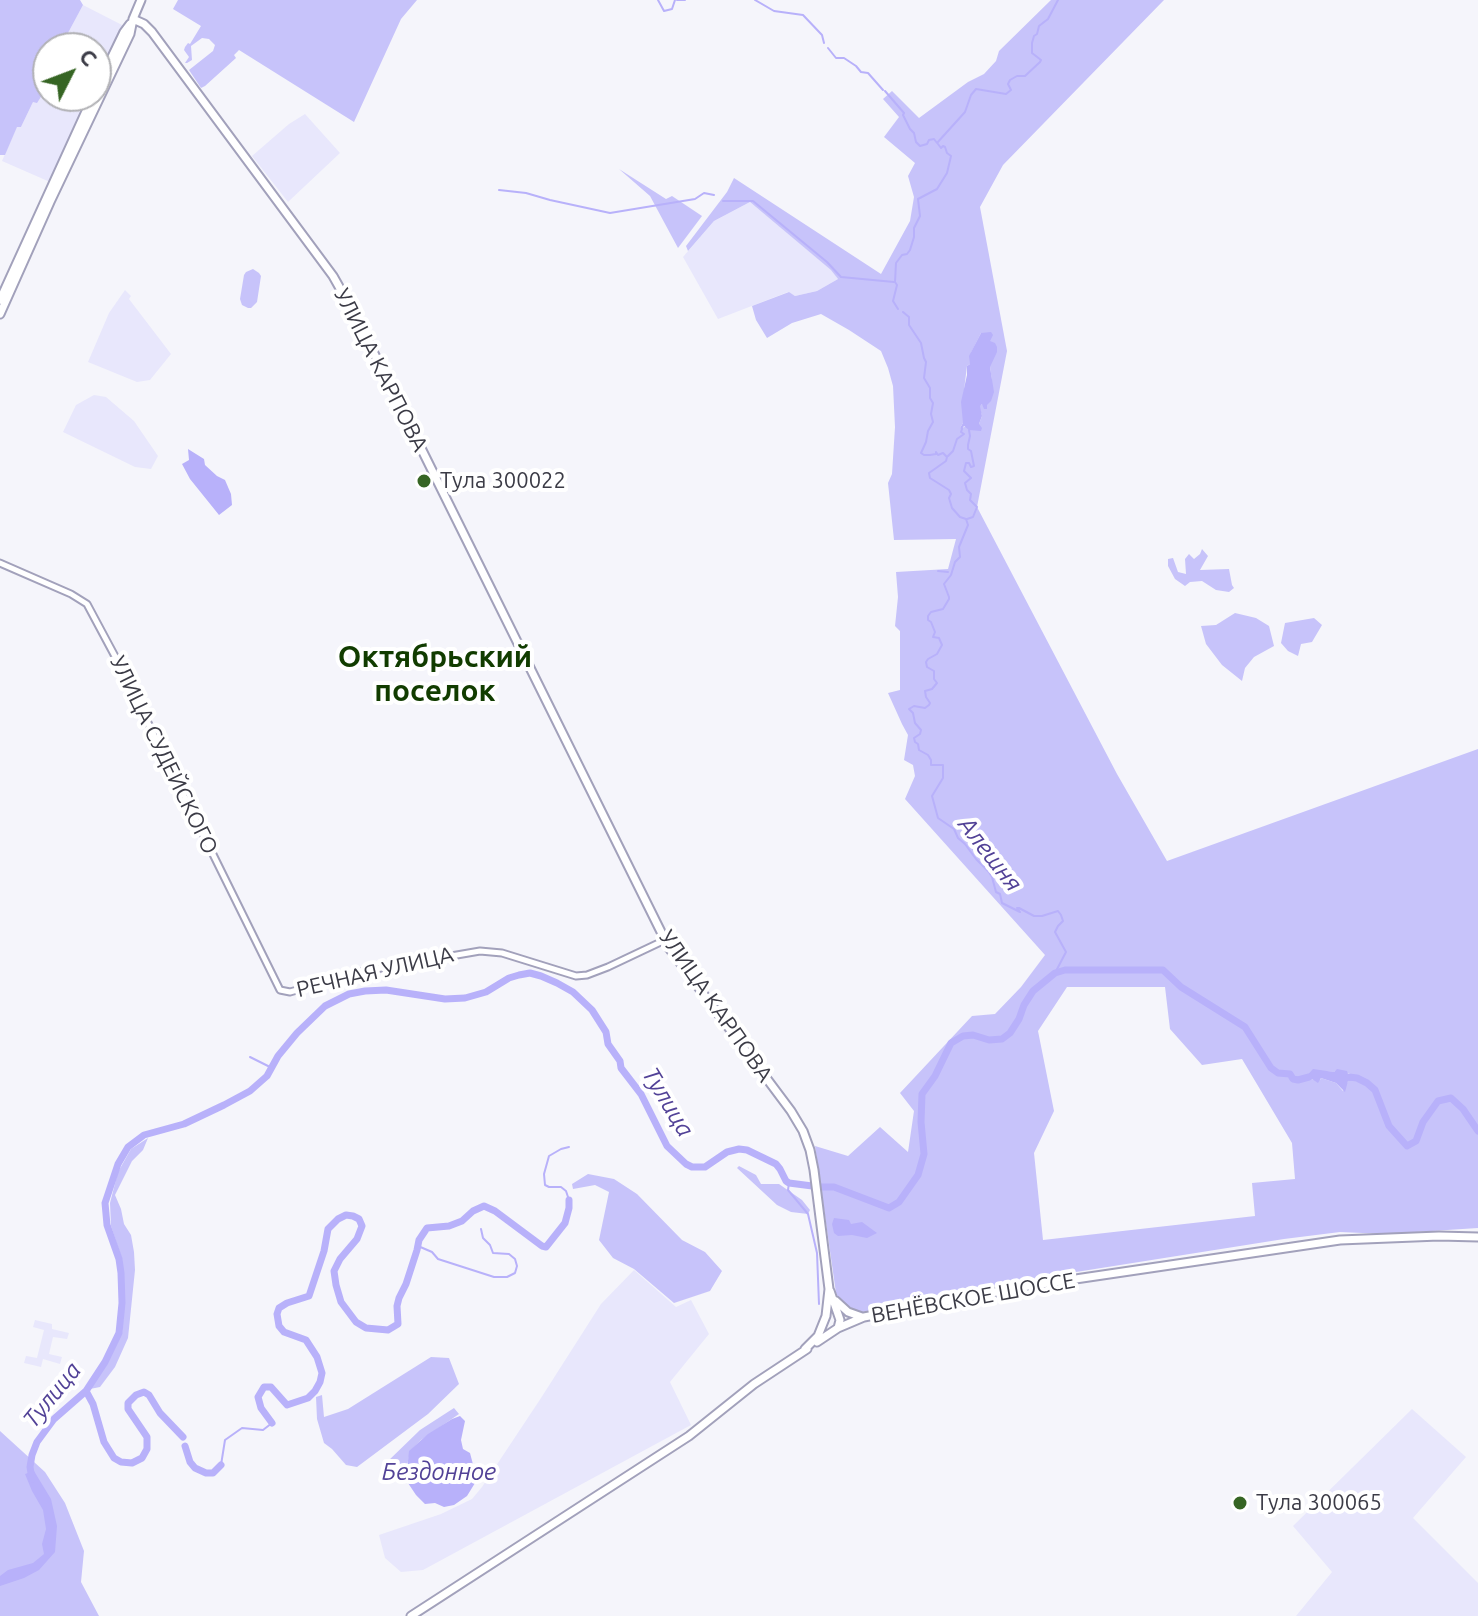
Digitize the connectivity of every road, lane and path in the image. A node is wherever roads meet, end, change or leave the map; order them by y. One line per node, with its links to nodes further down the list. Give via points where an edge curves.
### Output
1 (141, 0): 2 (main road)
2 (133, 19): 3 (main road); 6 (main road); 8 (main road, УЛИЦА КАРПОВА, via 152,32 343,293)
3 (112, 57)
4 (86, 112): 5 (main road)
5 (0, 300)
6 (0, 314)
7 (0, 563): 9 (street, УЛИЦА СУДЕЙСКОГО, via 87,604)
8 (665, 940): 9 (street, РЕЧНАЯ УЛИЦА, via 587,975 480,951 357,972); 11 (main road, УЛИЦА КАРПОВА, via 807,1140)
9 (284, 992)
10 (1478, 1237): 13 (main road, ВЕНЁВСКОЕ ШОССЕ, via 1340,1240 1028,1286)
11 (831, 1293): 12 (main road); 13 (main road, via 848,1312); 14 (main road)
12 (826, 1316): 14 (main road); 15 (main road)
13 (864, 1317): 14 (main road, ВЕНЁВСКОЕ ШОССЕ)
14 (838, 1328): 15 (main road, ВЕНЁВСКОЕ ШОССЕ)
15 (805, 1349): 16 (main road, ВЕНЁВСКОЕ ШОССЕ, via 689,1436)
16 (411, 1616)

